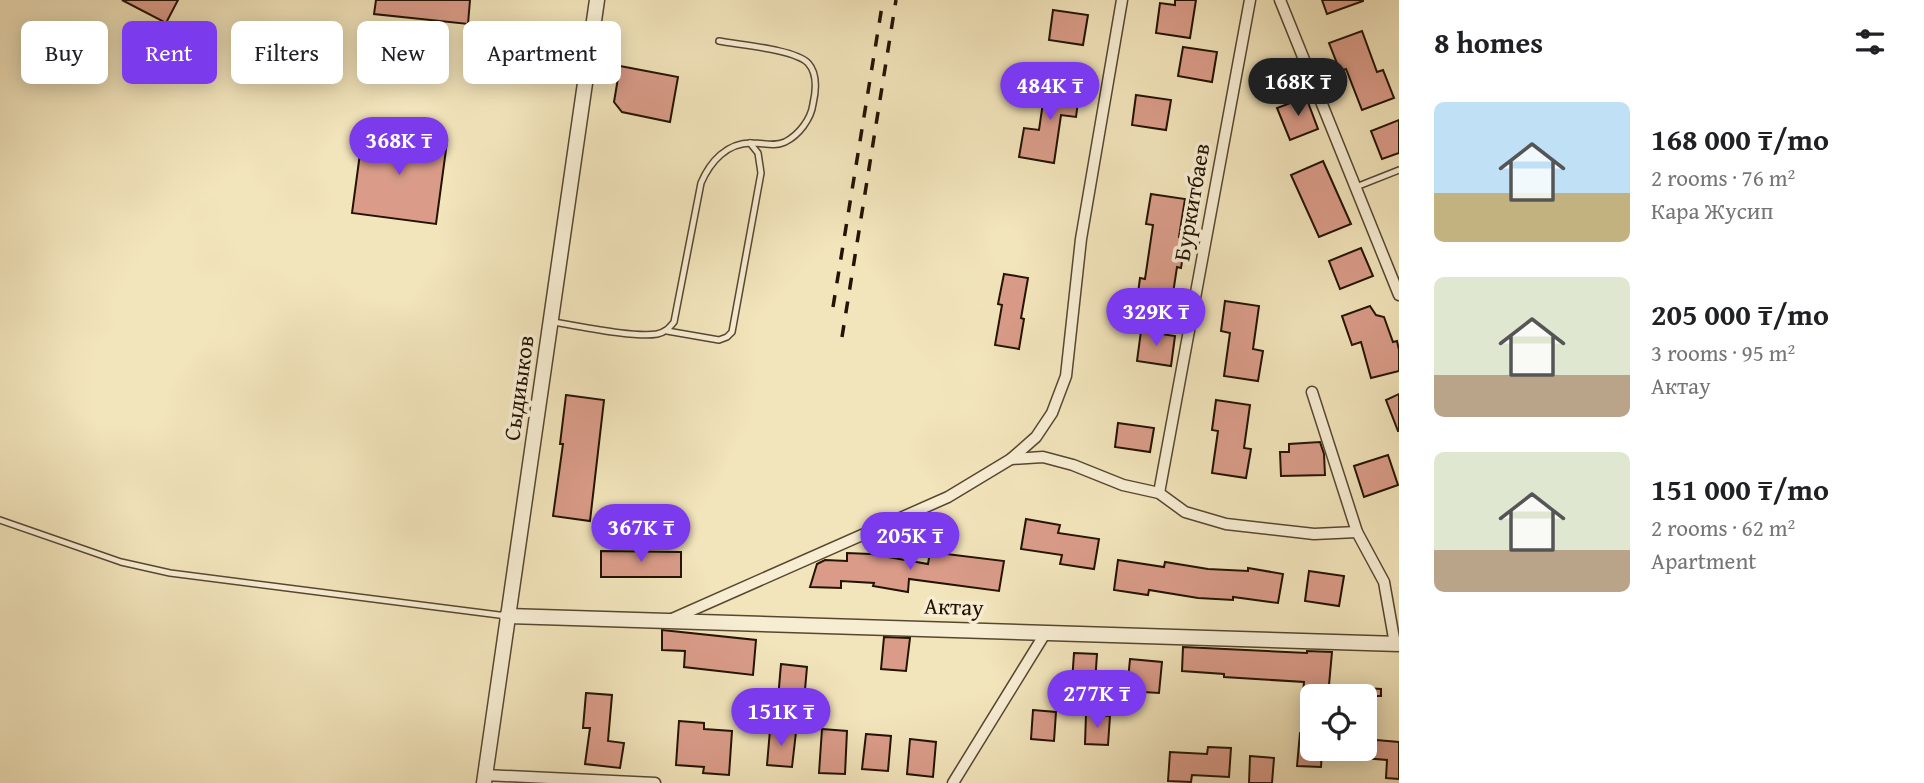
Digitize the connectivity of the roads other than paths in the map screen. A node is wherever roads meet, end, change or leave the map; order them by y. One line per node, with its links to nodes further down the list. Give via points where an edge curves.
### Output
1 (597, 0): 10 (street, Сыдиыков)
2 (1122, 0): 13 (street, via 1081,240 1066,376 1052,413)
3 (1250, 0): 14 (street, Буркитбаев)
4 (1280, 0): 8 (street)
5 (719, 41): 6 (lane, via 791,55 806,61 813,72 816,92 811,114 798,132 786,142)
6 (750, 143): 11 (lane, via 718,156 707,169 674,321); 11 (lane, via 758,153 761,173 732,332 719,340)
7 (1399, 170): 8 (lane)
8 (1356, 187): 9 (street)
9 (1399, 295)
10 (550, 322): 11 (lane, via 637,334); 17 (street, Сыдиыков)
11 (667, 331)
12 (1312, 392): 16 (street)
13 (1011, 459): 14 (street, via 1043,457); 18 (street, via 948,497)
14 (1159, 493): 16 (street, via 1185,512 1226,524 1314,534)
15 (0, 520): 17 (lane, via 121,562 170,573)
16 (1357, 531): 20 (street, via 1384,582)
17 (508, 616): 18 (street, Актау); 21 (street, Сыдиыков)
18 (668, 621): 19 (street, Актау)
19 (1046, 632): 20 (street, Актау); 23 (street)
20 (1397, 644)
21 (485, 779): 22 (street)
22 (655, 783)
23 (953, 783)

